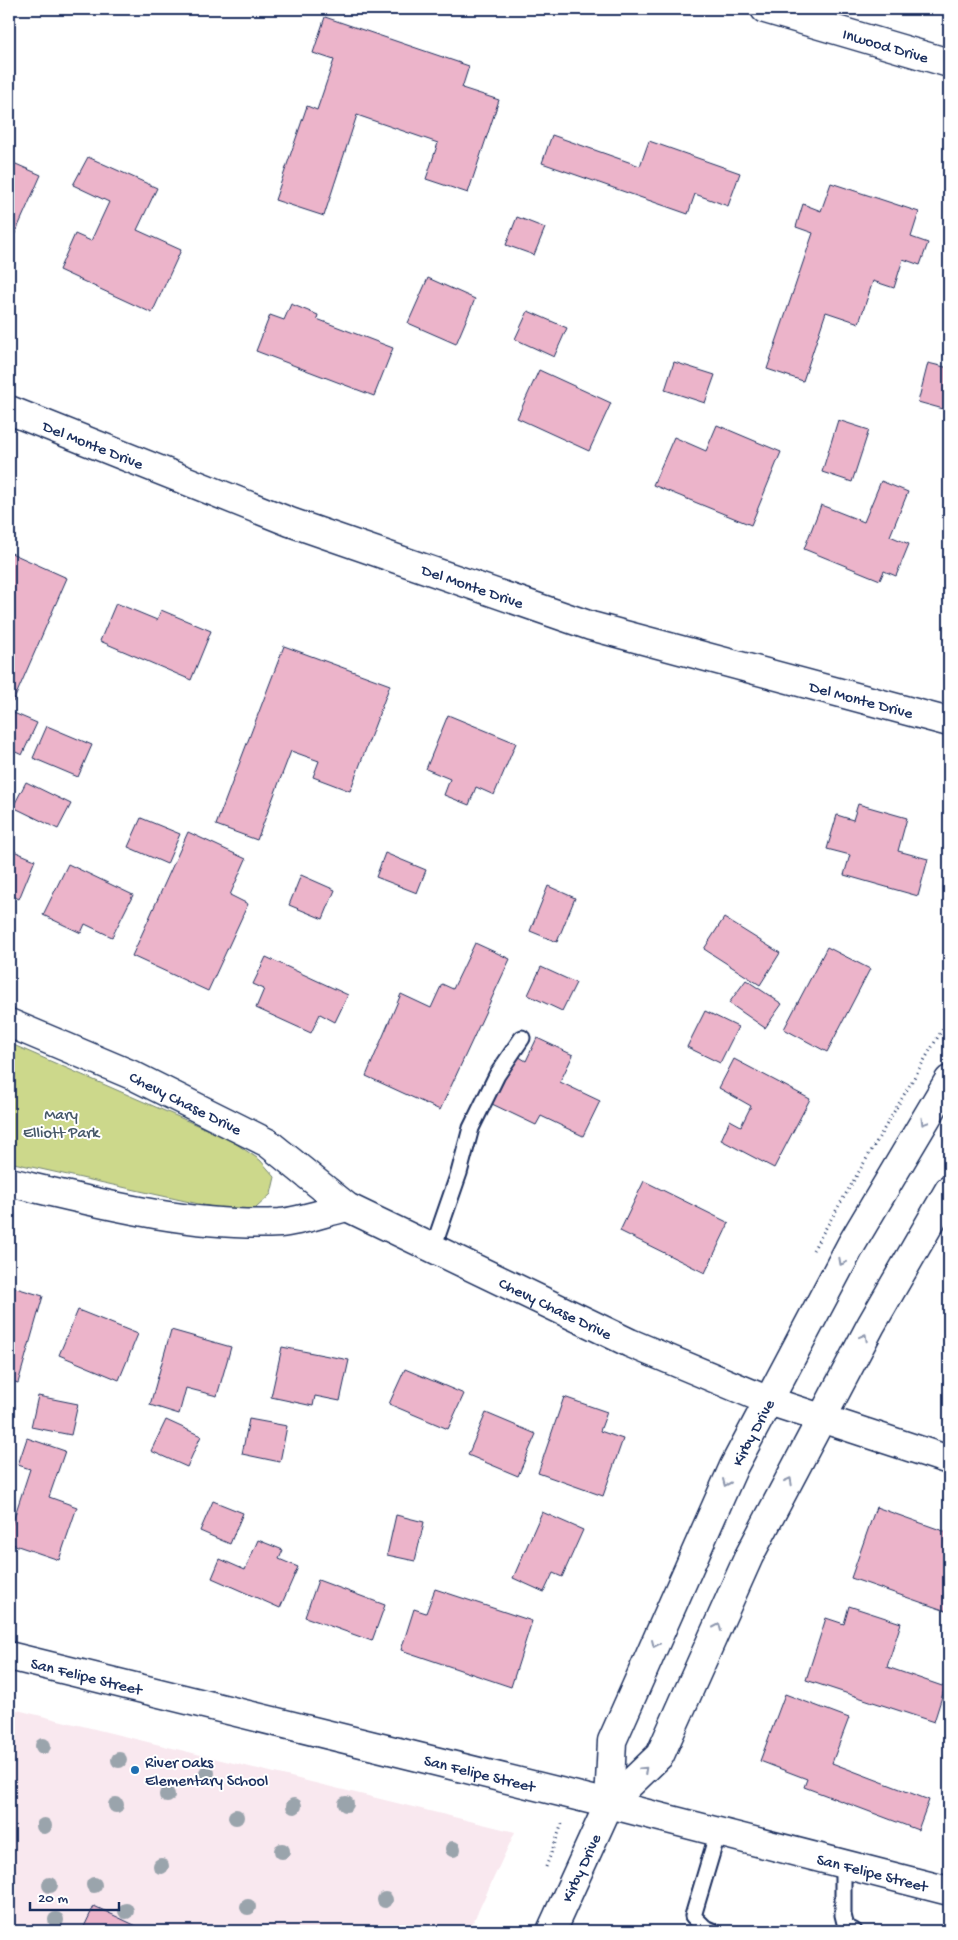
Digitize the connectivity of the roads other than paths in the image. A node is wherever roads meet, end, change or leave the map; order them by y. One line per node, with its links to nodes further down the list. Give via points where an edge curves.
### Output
1 (765, 9): 2 (street, Inwood Drive)
2 (949, 63)
3 (9, 410): 4 (street, Del Monte Drive, via 290,522 591,626)
4 (949, 722)
5 (9, 1023): 10 (street, Chevy Chase Drive, via 132,1075 268,1143)
6 (522, 1038): 11 (lane, via 490,1089 472,1128)
7 (947, 1087): 12 (street, Kirby Drive, one-way to 12, via 851,1244)
8 (9, 1182): 10 (street, via 117,1207 225,1223 282,1223)
9 (949, 1190): 13 (street, Kirby Drive, one-way to 9, via 871,1325)
10 (347, 1207): 11 (street, Chevy Chase Drive)
11 (433, 1248): 12 (street, Chevy Chase Drive, via 630,1343)
12 (768, 1401): 13 (street, Chevy Chase Drive); 16 (street, Kirby Drive, one-way to 16, via 734,1466 612,1741)
13 (821, 1420): 14 (street, Chevy Chase Drive); 16 (street, Kirby Drive, one-way to 13, via 660,1755 749,1556)
14 (949, 1460)
15 (9, 1656): 16 (street, San Felipe Street)
16 (609, 1804): 17 (street, San Felipe Street); 20 (street, Kirby Drive)
17 (718, 1832): 18 (street, San Felipe Street); 21 (lane, via 693,1916)
18 (843, 1864): 19 (street, San Felipe Street); 22 (lane, via 843,1915 846,1927)
19 (949, 1891)
20 (551, 1931)
21 (712, 1931)
22 (854, 1931)

